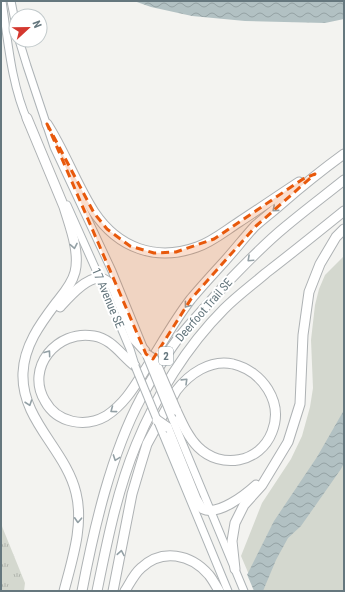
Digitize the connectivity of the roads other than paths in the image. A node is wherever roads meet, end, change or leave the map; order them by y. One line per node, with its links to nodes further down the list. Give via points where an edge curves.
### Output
1 (2, 1): 3 (main road, 17 Avenue SE, via 16,83)
2 (21, 48): 4 (main road, 17 Avenue SE)
3 (27, 118): 10 (main road, 17 Avenue SE); 11 (highway, one-way to 11, via 64,207 76,255 75,272 68,288)
4 (47, 124): 6 (highway, via 94,213 117,238 130,246 154,253 176,252 197,247 214,239 303,179); 12 (main road, 17 Avenue SE, via 54,147 112,271)
5 (344, 154): 6 (highway)
6 (315, 174): 13 (highway, one-way to 13, via 256,226 191,299 130,394 118,407 100,419 73,422 50,408 42,395 39,379 42,362 52,348 72,336 100,338 114,346)
7 (344, 180): 22 (highway, Deerfoot Trail SE / 2, one-way to 22, via 284,228 241,268 194,320 162,362 141,399 110,473)
8 (344, 211): 23 (highway, Deerfoot Trail SE / 2, via 239,295 188,351 148,419 136,446 112,522)
9 (344, 229): 17 (highway, via 336,237 320,264 309,292 303,335 300,404 288,442)
10 (100, 278): 11 (highway, via 75,291); 12 (highway, via 113,287 134,339); 13 (main road, 17 Avenue SE)
11 (31, 341): 21 (highway, one-way to 21, via 24,358 23,382 26,395 41,429 73,480 78,505 76,543)
12 (145, 353): 14 (highway, bridge, via 154,359)
13 (135, 366): 15 (main road, 17 Avenue SE, bridge)
14 (174, 414): 18 (main road); 24 (highway, one-way to 14, via 132,494 147,444 181,384 208,366 219,363 240,366 263,381 271,396 275,414 273,431 264,445 250,457 232,461 207,455 196,445)
15 (157, 420): 16 (highway, bridge)
16 (165, 431): 18 (highway, via 196,499 202,508); 20 (main road)
17 (268, 473): 18 (highway, via 233,502 221,509); 19 (highway, via 234,523 232,540)
18 (210, 511): 19 (main road)
19 (235, 569): 26 (main road)
20 (225, 590): 25 (highway, via 198,565 173,555 147,563 139,569)
21 (64, 591)
22 (82, 591)
23 (97, 591)
24 (113, 591)
25 (125, 591)
26 (244, 591)

